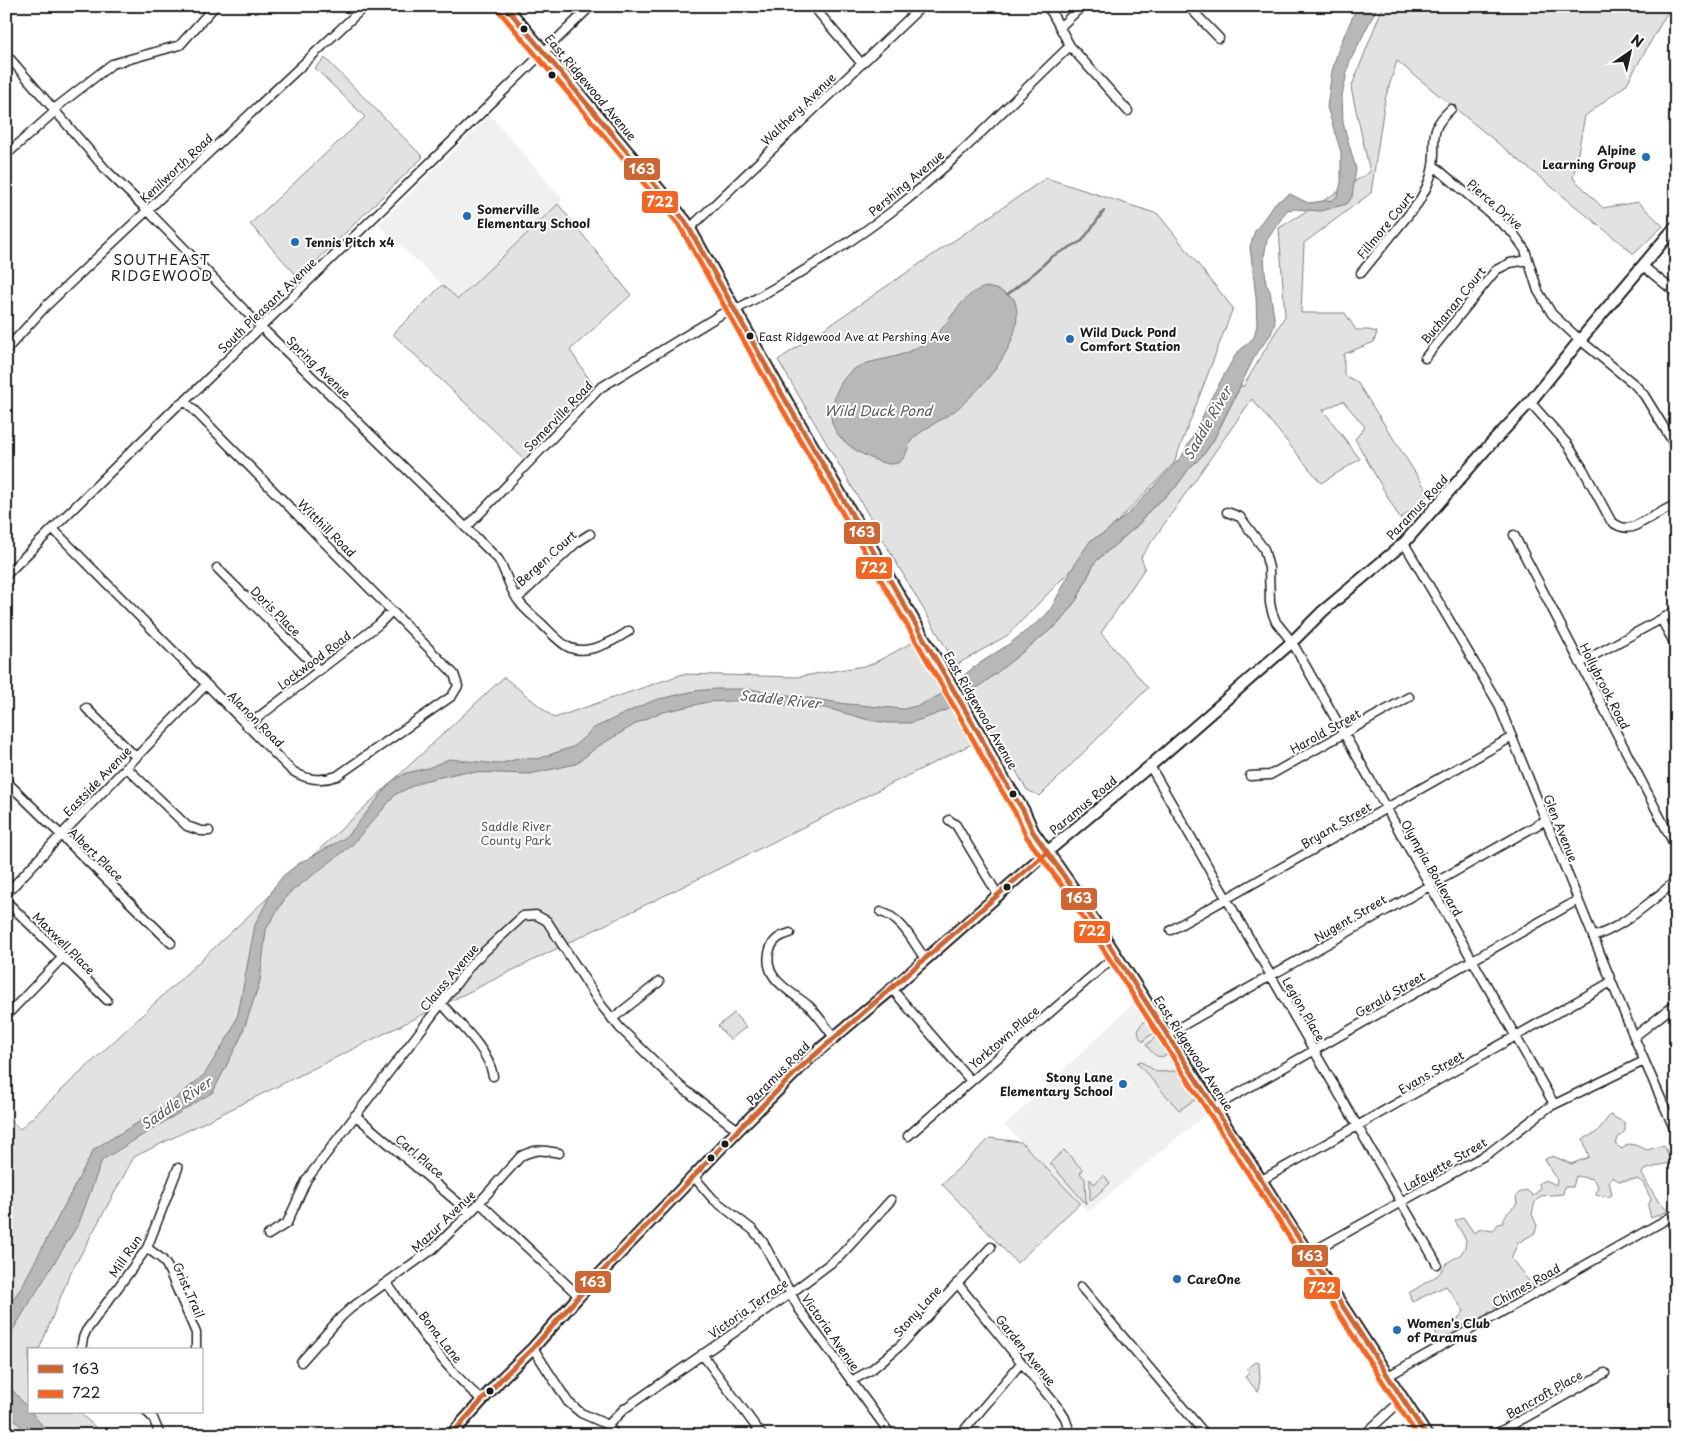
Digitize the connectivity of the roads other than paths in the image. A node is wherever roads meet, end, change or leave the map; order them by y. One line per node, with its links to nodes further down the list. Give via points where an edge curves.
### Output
1 (215, 6): 16 (street, via 180,45 112,64)
2 (365, 6): 21 (street, Kenilworth Road)
3 (505, 6): 13 (main road, East Ridgewood Avenue)
4 (591, 6): 13 (street, South Pleasant Avenue)
5 (813, 6): 15 (street)
6 (922, 6): 15 (street, Walthery Avenue)
7 (1046, 6): 10 (street)
8 (1082, 6): 10 (street)
9 (1188, 6): 11 (street)
10 (1060, 26): 12 (street)
11 (1219, 38)
12 (1070, 46): 18 (street); 28 (street, Pershing Avenue, via 904,202 817,264)
13 (544, 52): 23 (main road, East Ridgewood Avenue); 29 (street, South Pleasant Avenue)
14 (6, 54): 16 (street, Spring Avenue)
15 (862, 64): 23 (street, Walthery Avenue)
16 (54, 109): 19 (street); 21 (street, Spring Avenue, via 107,171)
17 (1451, 109): 20 (street, Fillmore Court, via 1437,125)
18 (1128, 111)
19 (6, 155)
20 (1433, 165): 24 (street, Pierce Drive, via 1514,234); 26 (street, Fillmore Court, via 1418,203)
21 (148, 210): 29 (street, Spring Avenue); 31 (street, Kenilworth Road, via 44,308)
22 (1676, 226): 25 (main road, Paramus Road)
23 (689, 229): 28 (main road, East Ridgewood Avenue)
24 (1528, 260): 30 (street, Pierce Drive, via 1544,303); 32 (street, Buchanan Court, via 1510,263 1496,270)
25 (1643, 266): 27 (street); 30 (main road, Paramus Road)
26 (1361, 273)
27 (1676, 293)
28 (734, 308): 38 (street, Somerville Road, via 600,388); 72 (main road, East Ridgewood Avenue)
29 (261, 327): 33 (street, South Pleasant Avenue); 38 (street, Spring Avenue)
30 (1580, 340): 34 (main road, Paramus Road); 35 (street, Pierce Drive, via 1644,395)
31 (6, 350)
32 (1425, 358)
33 (185, 401): 39 (street, South Pleasant Avenue); 46 (street, Witthill Road)
34 (1530, 402): 36 (street, via 1568,445 1615,525 1633,527); 42 (main road, Paramus Road)
35 (1676, 447)
36 (1676, 504)
37 (1227, 512): 50 (street, Olympia Boulevard, via 1240,517 1264,549 1270,568 1272,612)
38 (466, 528): 45 (street, Spring Avenue, via 504,567)
39 (54, 530): 44 (street, South Pleasant Avenue); 55 (street, Alanon Road)
40 (590, 534): 45 (street, Bergen Court, via 576,543)
41 (1514, 535): 52 (street, Hollybrook Road)
42 (1404, 542): 50 (main road, Paramus Road); 60 (street, Glen Avenue, via 1498,703)
43 (217, 568): 53 (street, Doris Place)
44 (6, 575)
45 (517, 599): 49 (street, Spring Avenue, via 570,648 589,649)
46 (392, 611): 53 (street, Lockwood Road); 54 (street, Witthill Road)
47 (1676, 611): 48 (street)
48 (1661, 619): 51 (street); 52 (street)
49 (629, 631)
50 (1292, 642): 59 (street, Olympia Boulevard); 62 (main road, Paramus Road)
51 (1676, 646)
52 (1580, 663): 71 (street, Hollybrook Road)
53 (319, 670): 58 (street, Lockwood Road)
54 (452, 672): 58 (street, Alanon Road, via 458,686 452,696 345,771 328,779 299,776)
55 (206, 685): 58 (street, Alanon Road); 61 (street, Eastside Avenue)
56 (1408, 696): 59 (street, Harold Street)
57 (86, 708): 61 (street)
58 (247, 726)
59 (1343, 733): 64 (street, Harold Street, via 1270,775); 66 (street, Olympia Boulevard)
60 (1512, 738): 66 (street, Bryant Street); 68 (street, Glen Avenue)
61 (136, 757): 63 (street, Eastside Avenue)
62 (1150, 766): 72 (main road, Paramus Road); 77 (street, Legion Place)
63 (126, 767): 69 (street, via 187,826 201,832); 70 (street, Eastside Avenue)
64 (1250, 776)
65 (6, 781): 70 (street, Albert Place)
66 (1386, 809): 74 (street, Olympia Boulevard); 77 (street, Bryant Street)
67 (949, 820): 76 (street, via 956,825)
68 (1546, 820): 74 (street, Nugent Street); 78 (street, Glen Avenue)
69 (209, 831)
70 (61, 835): 75 (street, Eastside Avenue); 84 (street, Albert Place)
71 (1676, 848)
72 (1047, 852): 76 (main road, Paramus Road); 85 (main road, East Ridgewood Avenue)
73 (1676, 878): 83 (street, via 1628,919)
74 (1430, 886): 88 (street, Olympia Boulevard); 89 (street, Nugent Street)
75 (6, 894)
76 (998, 895): 87 (main road, Paramus Road)
77 (1227, 899): 81 (street, Bryant Street); 89 (street, Legion Place)
78 (1578, 900): 83 (street, Glen Avenue); 88 (street, Gerald Street)
79 (6, 901): 86 (street, Maxwell Place)
80 (881, 912): 87 (street, via 897,920)
81 (1171, 930)
82 (790, 933): 100 (street, via 775,940 771,947 769,962 774,979 810,1008)
83 (1593, 937): 91 (street, Glen Avenue)
84 (171, 943)
85 (1115, 956): 98 (main road, East Ridgewood Avenue); 105 (street, Yorktown Place)
86 (62, 958): 93 (street, Maxwell Place); 96 (street)
87 (925, 959): 92 (main road, Paramus Road)
88 (1473, 960): 99 (street, Olympia Boulevard); 102 (street, Gerald Street)
89 (1271, 976): 98 (street, Nugent Street); 102 (street, Legion Place)
90 (658, 982): 97 (street)
91 (1611, 982): 99 (street, Evans Street); 101 (street, Glen Avenue)
92 (892, 989): 100 (main road, Paramus Road); 105 (street)
93 (107, 1000)
94 (442, 1003): 97 (street, Clauss Avenue, via 473,962 512,925 524,916 536,915 547,921); 104 (street, via 485,1054); 108 (street, Clauss Avenue)
95 (1676, 1004): 101 (street)
96 (6, 1016)
97 (612, 1019): 110 (street, Clauss Avenue, via 680,1086)
98 (1166, 1035): 107 (main road, East Ridgewood Avenue)
99 (1516, 1036): 106 (street, Olympia Boulevard); 109 (street, Evans Street)
100 (834, 1037): 110 (main road, Paramus Road)
101 (1634, 1037): 103 (street, Glen Avenue)
102 (1314, 1050): 107 (street, Gerald Street); 109 (street, Legion Place)
103 (1644, 1061): 106 (street, Lafayette Street); 111 (street, Glen Avenue)
104 (493, 1076)
105 (971, 1081): 112 (street, Yorktown Place)
106 (1554, 1104): 118 (street, Lafayette Street, via 1489,1153)
107 (1213, 1108): 116 (main road, East Ridgewood Avenue)
108 (355, 1115): 120 (street, Carl Place); 122 (street, Clauss Avenue, via 307,1179 287,1223)
109 (1358, 1126): 116 (street, Evans Street); 118 (street, Legion Place)
110 (738, 1130): 115 (main road, Paramus Road)
111 (1675, 1130)
112 (908, 1136)
113 (559, 1153): 119 (street, Mazur Avenue, via 532,1150 521,1156)
114 (178, 1168): 124 (street, Mill Run)
115 (694, 1177): 130 (street, Victoria Avenue, via 713,1198 758,1236); 131 (main road, Paramus Road)
116 (1260, 1181): 125 (main road, East Ridgewood Avenue)
117 (891, 1200): 130 (street, Victoria Terrace, via 840,1256)
118 (1402, 1202): 125 (street, Lafayette Street); 126 (street, Legion Place)
119 (480, 1203): 120 (street, Mazur Avenue); 131 (street)
120 (470, 1214): 127 (street, Mazur Avenue, via 433,1249)
121 (1676, 1214): 139 (street, Chimes Road)
122 (268, 1235)
123 (991, 1247): 128 (street, Stony Lane)
124 (147, 1248): 132 (street, Mill Run, via 86,1331); 133 (street, Grist Trail, via 167,1266 196,1333)
125 (1308, 1254): 139 (main road, East Ridgewood Avenue)
126 (1437, 1264)
127 (387, 1283): 136 (street, Mazur Avenue, via 341,1317); 142 (street, Bona Lane, via 440,1356 464,1385)
128 (957, 1283): 137 (street, Garden Avenue); 140 (street, Stony Lane, via 901,1345)
129 (1081, 1287): 152 (street)
130 (791, 1293): 135 (street, Victoria Terrace); 140 (street, Victoria Avenue)
131 (579, 1296): 134 (main road, Paramus Road)
132 (81, 1348)
133 (196, 1348)
134 (533, 1348): 142 (main road, Paramus Road); 144 (street, via 574,1408)
135 (702, 1354): 144 (street, Victoria Terrace, via 624,1409); 148 (street)
136 (300, 1362)
137 (1021, 1363): 150 (street); 151 (street, Garden Avenue, via 1060,1410)
138 (1605, 1373): 155 (street, Bancroft Place)
139 (1388, 1376): 141 (main road, East Ridgewood Avenue)
140 (852, 1381): 149 (street, Victoria Avenue)
141 (1403, 1399): 153 (street); 154 (main road, East Ridgewood Avenue)
142 (482, 1400): 146 (main road, Paramus Road)
143 (151, 1414): 145 (street)
144 (608, 1425): 147 (street)
145 (160, 1435)
146 (451, 1435)
147 (615, 1435)
148 (762, 1435)
149 (891, 1435)
150 (960, 1435)
151 (1072, 1435)
152 (1206, 1435)
153 (1364, 1435)
154 (1426, 1435)
155 (1494, 1435)

